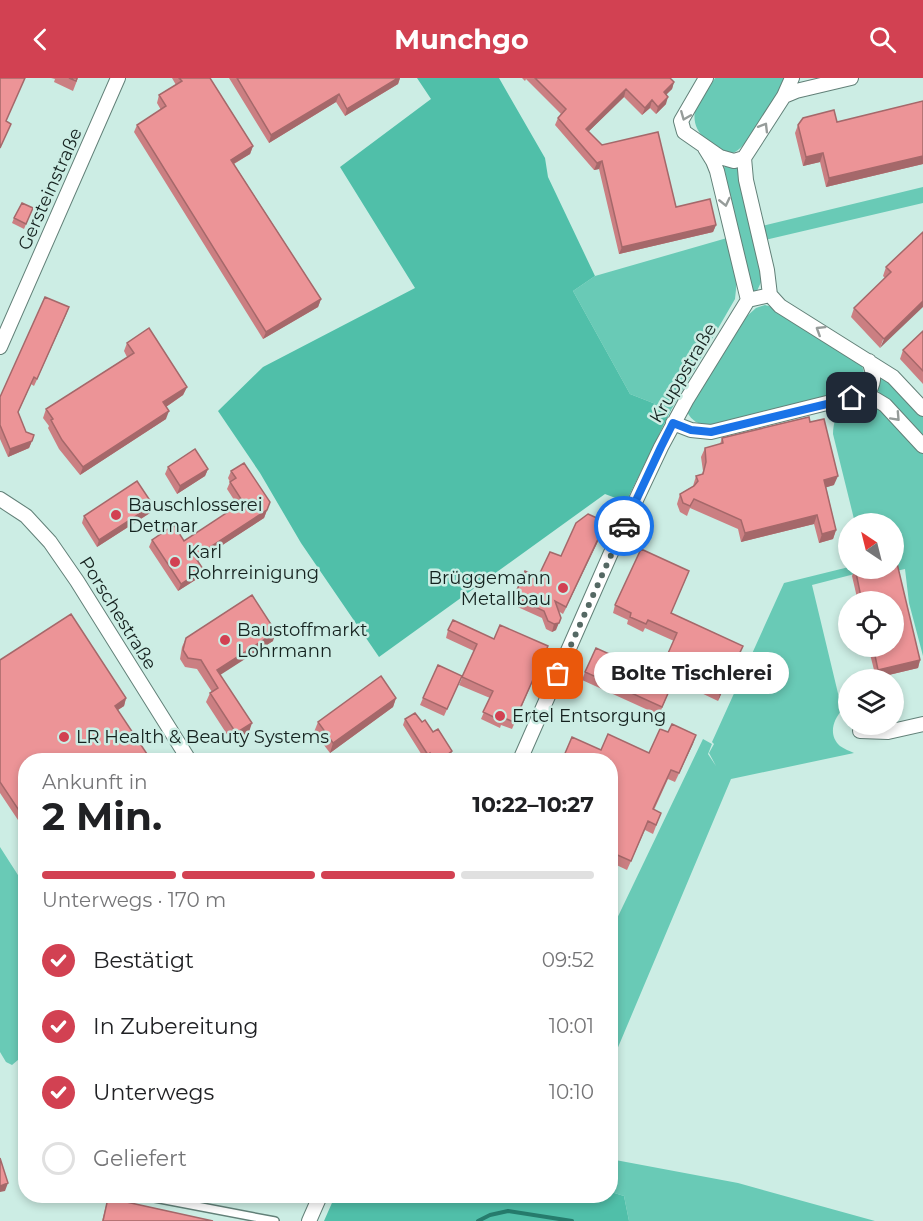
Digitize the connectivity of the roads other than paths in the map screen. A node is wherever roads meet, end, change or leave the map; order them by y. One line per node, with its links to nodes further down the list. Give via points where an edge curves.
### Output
1 (118, 78): 10 (street, Gersteinstraße)
2 (706, 78): 6 (street, one-way to 6, via 681,121 684,132)
3 (792, 78): 5 (street)
4 (851, 78): 5 (street)
5 (784, 96): 7 (street, one-way to 5)
6 (705, 148): 7 (street, via 720,158); 9 (street, one-way to 9, via 717,171)
7 (744, 158): 8 (street)
8 (770, 295): 9 (street); 11 (street, one-way to 8, via 780,306)
9 (748, 300): 14 (street, Kruppstraße)
10 (0, 347)
11 (869, 361): 12 (street, via 874,381); 13 (street, via 893,377)
12 (864, 397): 14 (street, via 711,432); 15 (street, one-way to 15, via 885,405)
13 (923, 409)
14 (673, 423): 20 (street, Kruppstraße)
15 (923, 446)
16 (0, 499): 19 (street, Porschestraße, via 26,516 51,542)
17 (923, 724): 18 (street)
18 (904, 728)
19 (185, 753)
20 (523, 753)
21 (181, 1203): 23 (lane)
22 (317, 1203): 24 (street)
23 (275, 1221)
24 (309, 1221)

